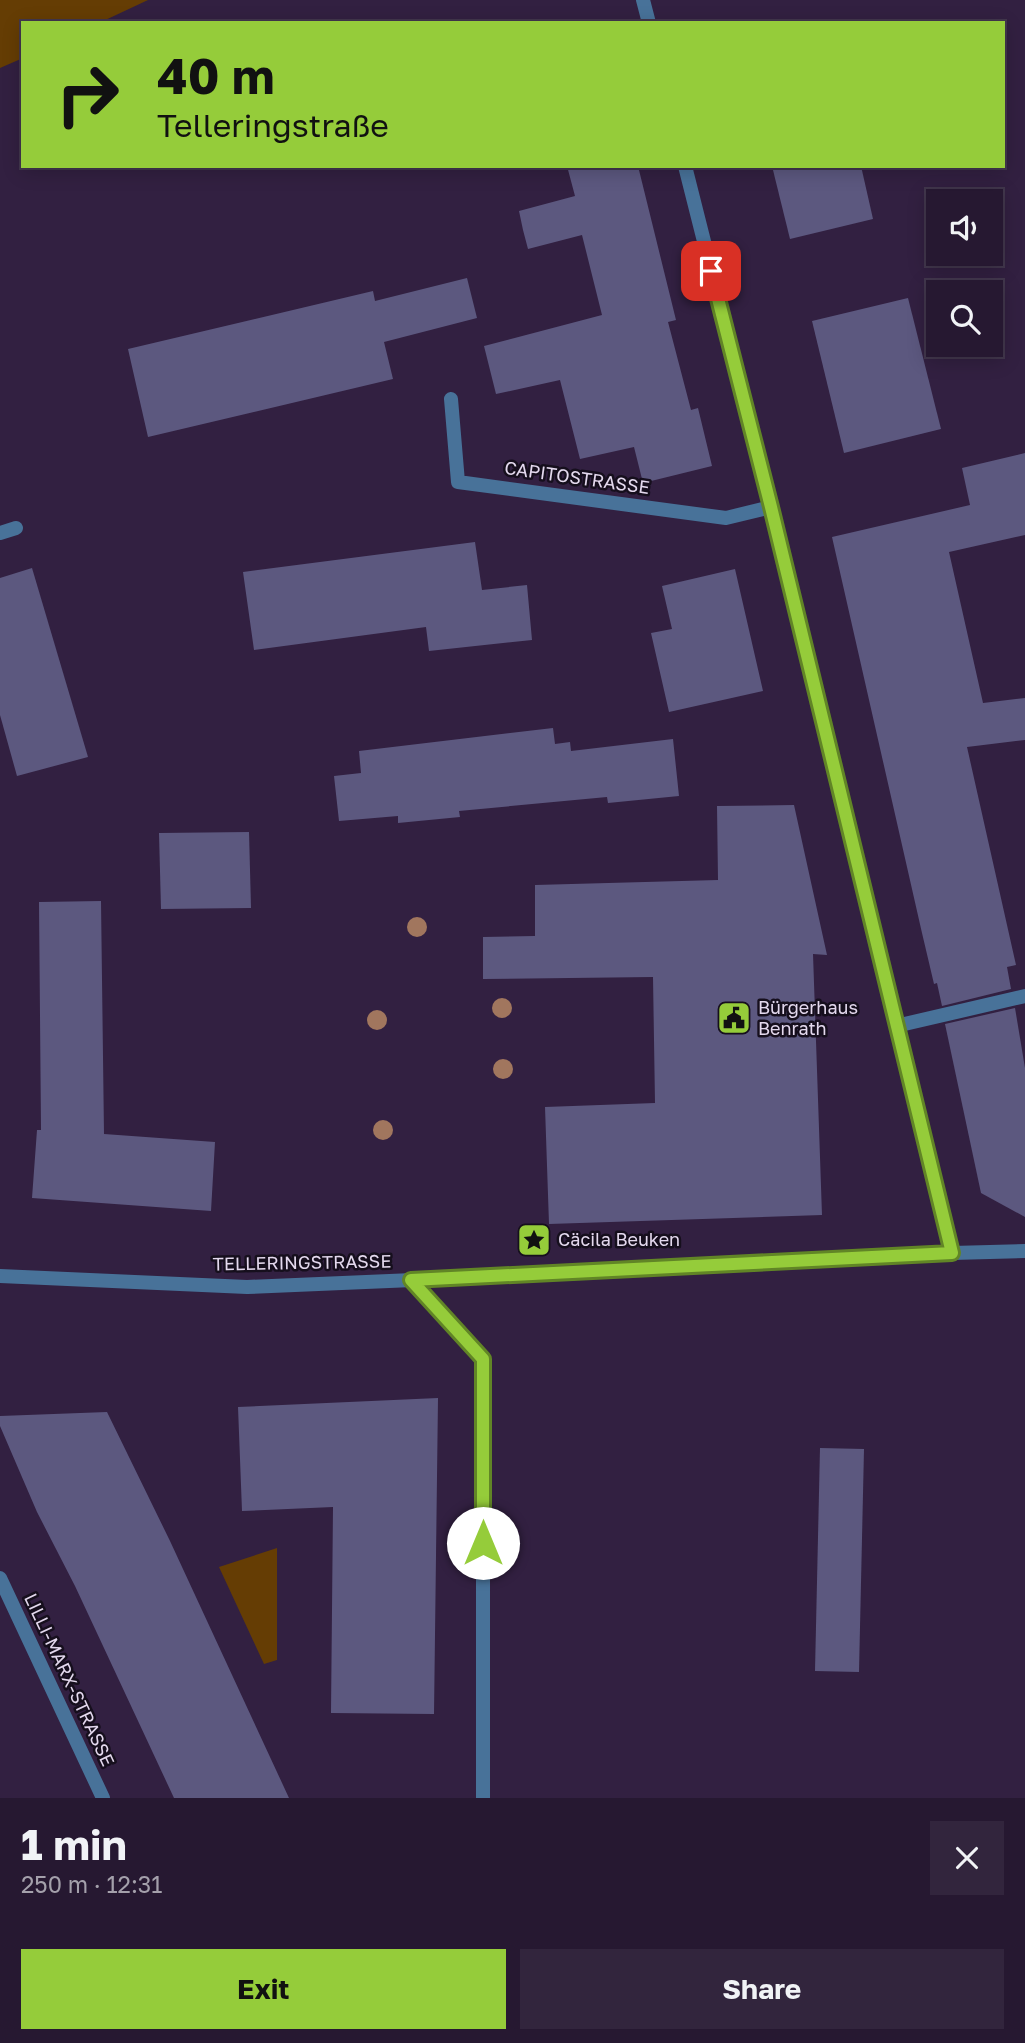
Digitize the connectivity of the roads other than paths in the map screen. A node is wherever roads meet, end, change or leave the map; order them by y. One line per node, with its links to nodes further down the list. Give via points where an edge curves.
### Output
1 (643, 0): 2 (street)
2 (648, 21)
3 (686, 168): 5 (street)
4 (451, 399): 5 (street, CAPITOSTRASSE, via 458,482 726,518)
5 (771, 507): 9 (street)
6 (16, 528): 7 (street)
7 (0, 533)
8 (1025, 996): 9 (street)
9 (896, 1026): 11 (street)
10 (1025, 1251): 11 (street, TELLERINGSTRASSE)
11 (952, 1253): 13 (street, TELLERINGSTRASSE)
12 (0, 1276): 13 (street, TELLERINGSTRASSE, via 247,1287)
13 (411, 1280): 16 (street, via 483,1359)
14 (0, 1578): 15 (street, LILLI-MARX-STRASSE)
15 (103, 1798)
16 (483, 1798)

